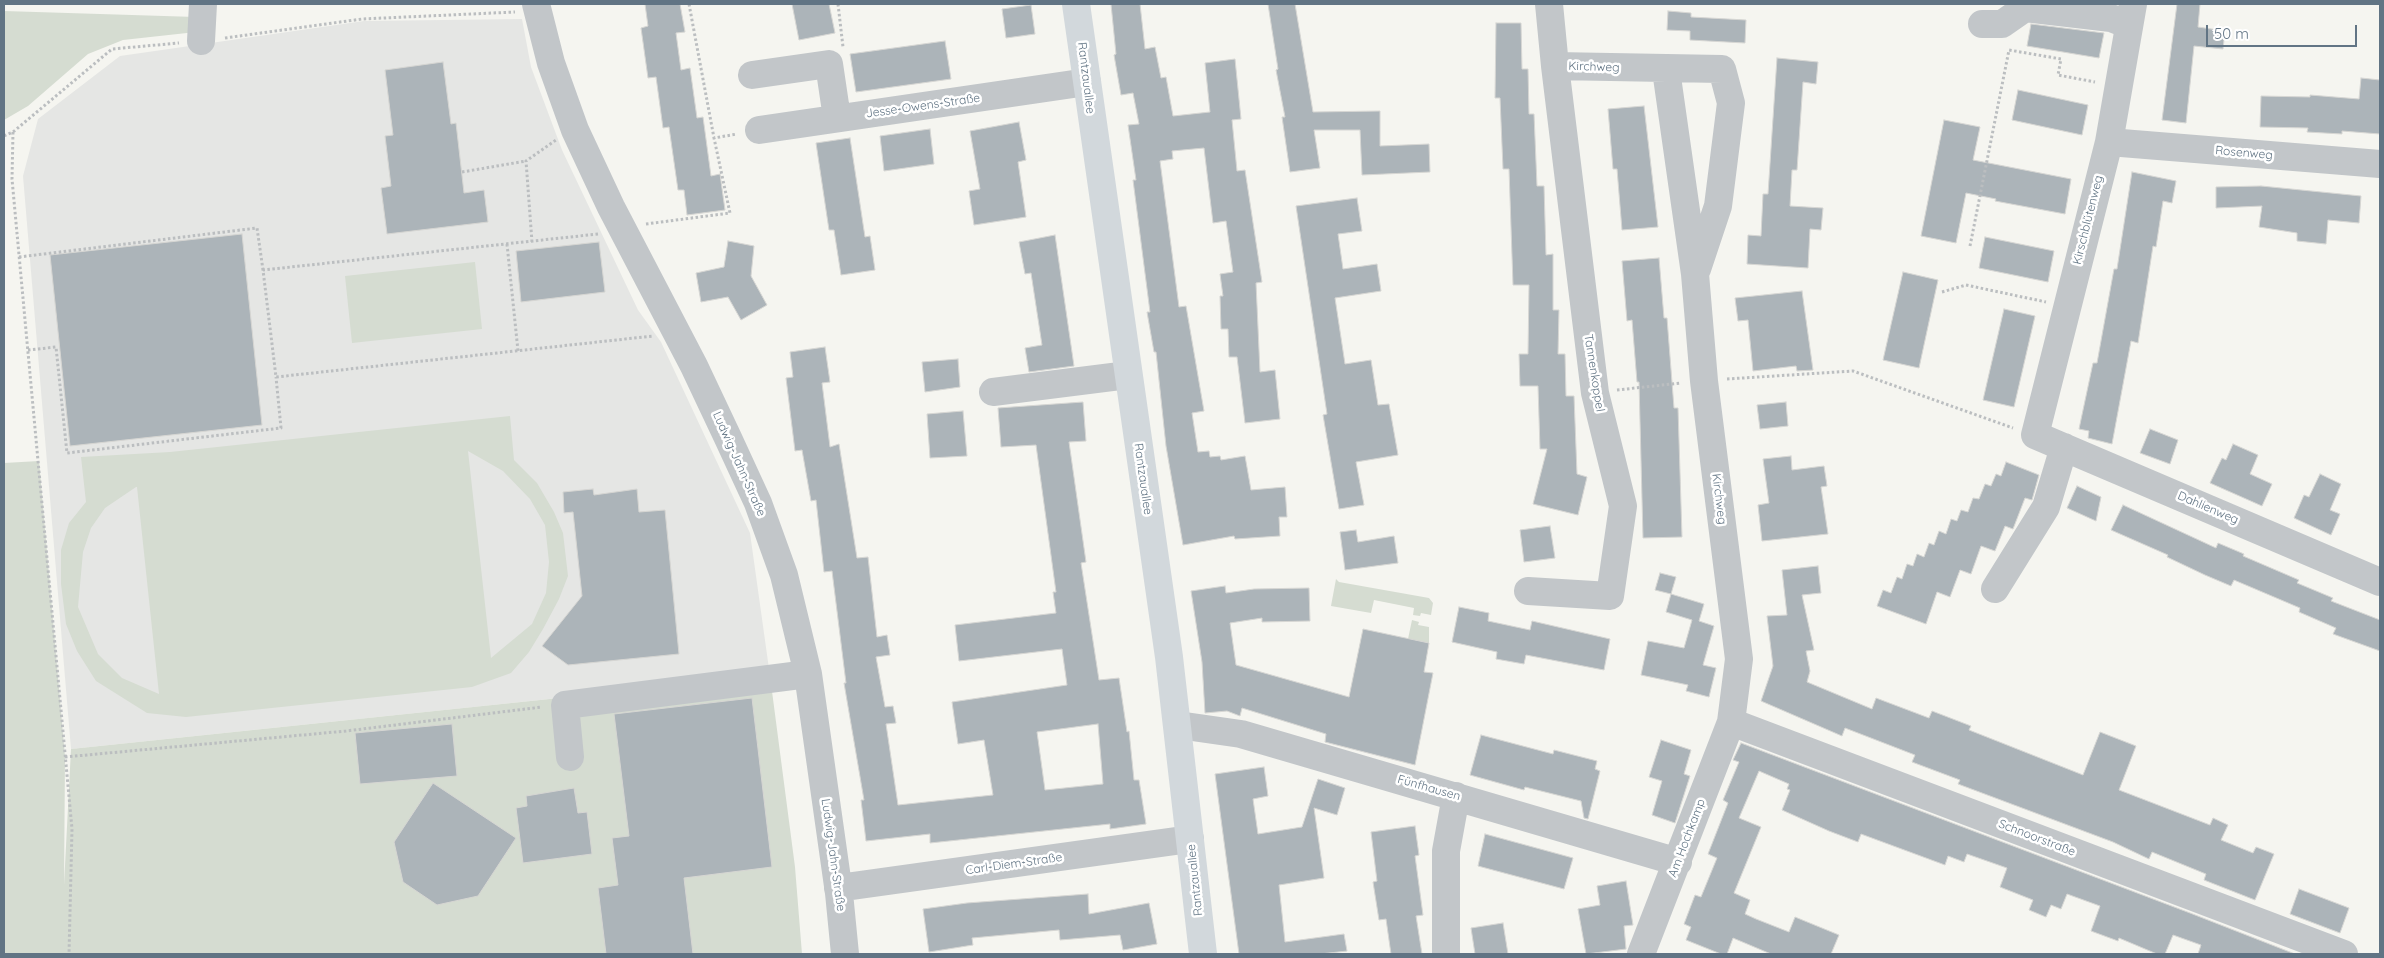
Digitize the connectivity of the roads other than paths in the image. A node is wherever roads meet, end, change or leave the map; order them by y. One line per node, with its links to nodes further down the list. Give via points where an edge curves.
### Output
1 (203, 4): 7 (street)
2 (1076, 4): 11 (main road, Rantzauallee)
3 (1549, 4): 8 (street, Kirchweg)
4 (537, 7): 24 (street, Ludwig-Jahn-Straße, via 550,63 612,230 702,382 758,503 784,575)
5 (2131, 14): 6 (street, via 2111,18 2025,8 2002,24); 14 (street, Kirschblütenweg)
6 (1982, 24)
7 (201, 41)
8 (1555, 66): 9 (street, Kirchweg); 23 (street, Tannenkoppel, via 1595,393 1623,506 1610,596)
9 (1666, 70): 16 (street, Kirchweg); 16 (street, Kirchweg, via 1722,69 1731,103 1718,206)
10 (752, 75): 12 (street, via 829,64)
11 (1087, 82): 12 (street, Jesse-Owens-Straße); 17 (main road, Rantzauallee)
12 (837, 118): 13 (street, Jesse-Owens-Straße)
13 (759, 130)
14 (2109, 142): 15 (street, Rosenweg); 19 (street, Kirschblütenweg)
15 (2380, 164)
16 (1695, 274): 25 (street, Kirchweg, via 1704,380 1739,659)
17 (1128, 375): 18 (street); 26 (main road, Rantzauallee)
18 (993, 392)
19 (2035, 435): 20 (street, Dahlienweg)
20 (2064, 447): 21 (street, Dahlienweg); 22 (street, via 2046,507)
21 (2380, 582)
22 (1995, 589)
23 (1528, 591)
24 (808, 674): 27 (street, via 565,704); 31 (street, Ludwig-Jahn-Straße)
25 (1731, 722): 30 (street, Am Hochkamp); 36 (street, Schnoorstraße)
26 (1178, 725): 28 (street, Fünfhausen, via 1242,734); 29 (main road, Rantzauallee)
27 (570, 757)
28 (1456, 796): 30 (street, Fünfhausen); 35 (street, via 1446,851)
29 (1190, 839): 31 (street, Carl-Diem-Straße); 34 (main road, Rantzauallee)
30 (1678, 862): 32 (street, Am Hochkamp)
31 (838, 888): 33 (street, Ludwig-Jahn-Straße)
32 (1649, 952)
33 (845, 954)
34 (1203, 954)
35 (1446, 954)
36 (2344, 954)

